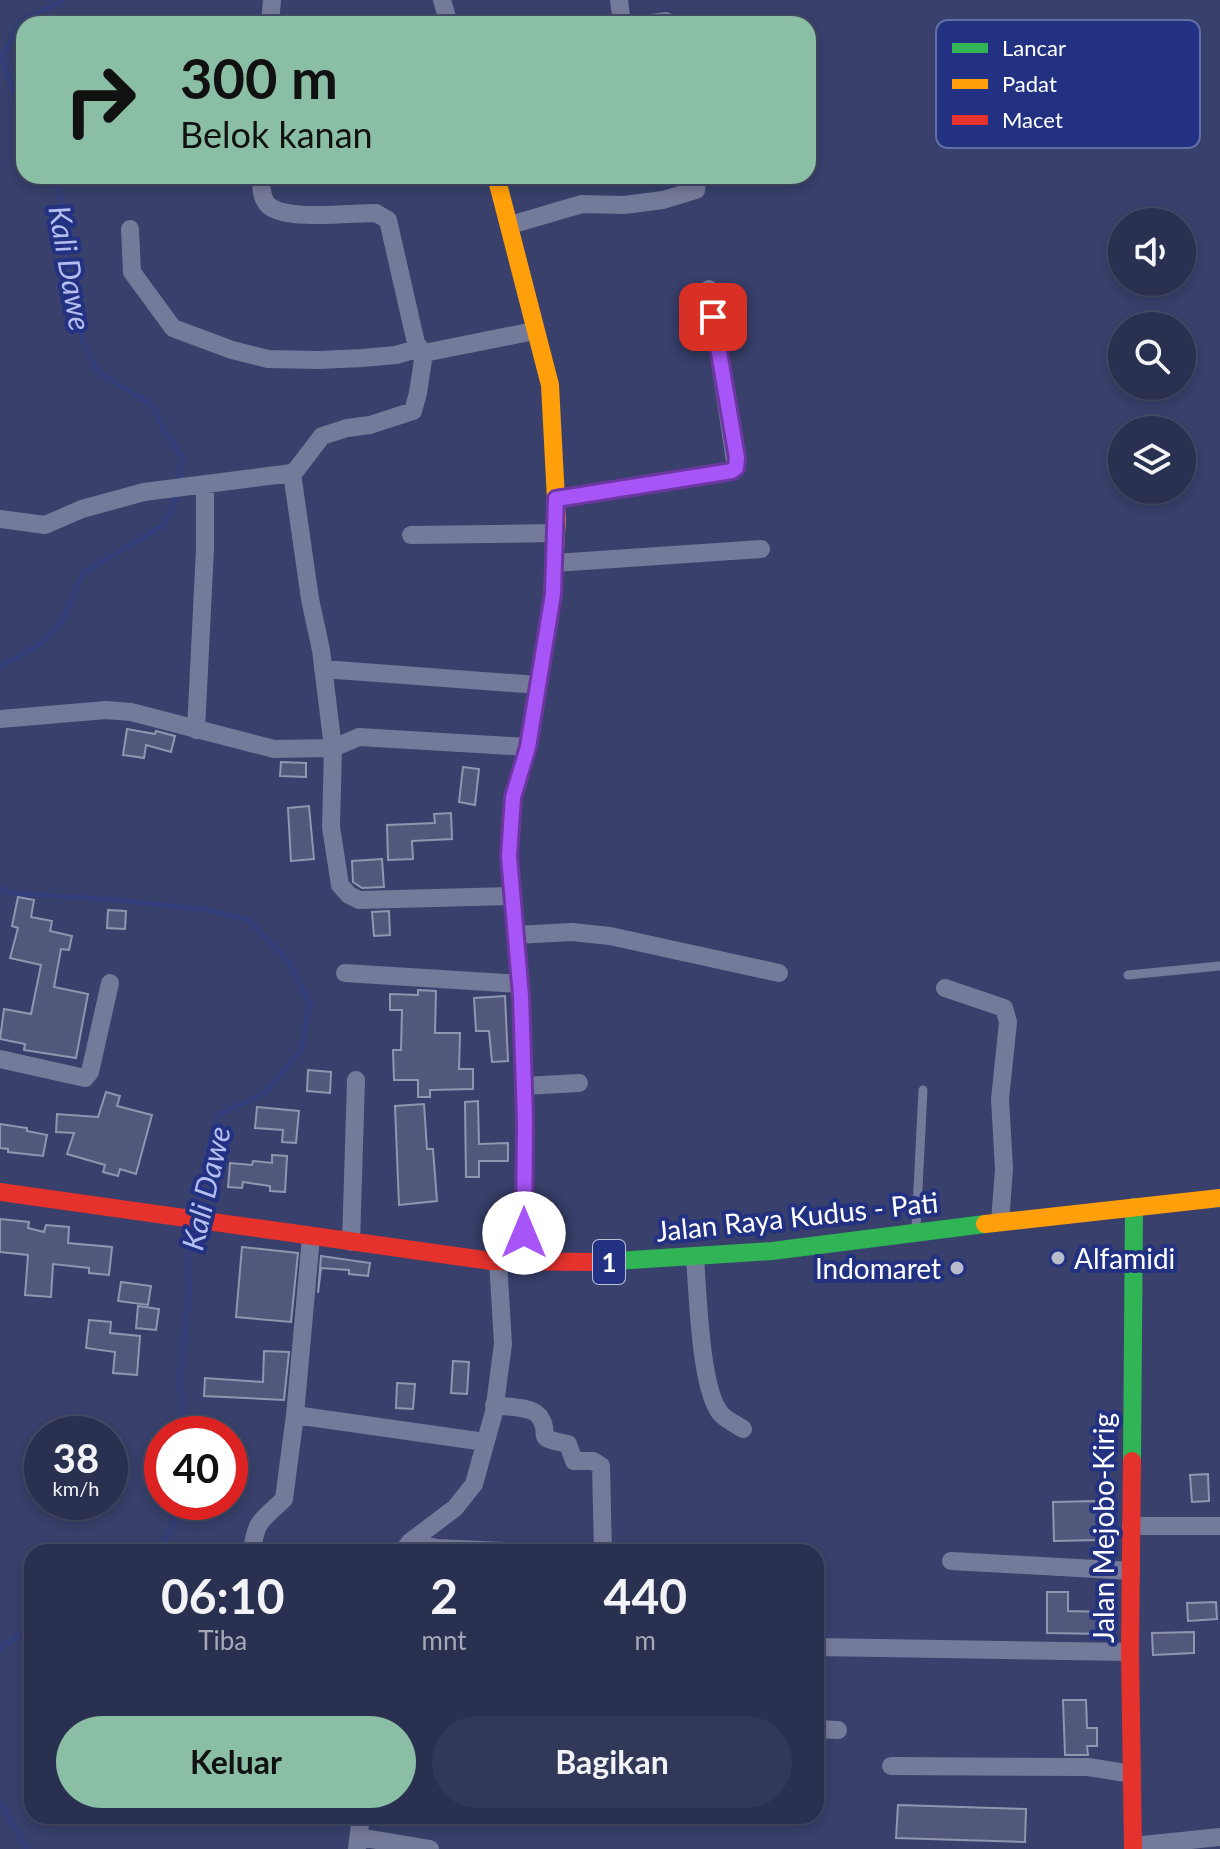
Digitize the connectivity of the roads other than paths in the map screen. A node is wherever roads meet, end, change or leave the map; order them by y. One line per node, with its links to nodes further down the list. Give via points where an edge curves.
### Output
1 (262, 184): 8 (street, via 269,206 284,214 376,213 388,220)
2 (498, 184): 4 (main road)
3 (697, 184): 4 (street, via 696,190 663,200 582,204)
4 (510, 225): 7 (main road)
5 (130, 229): 8 (street, via 132,272 173,328 268,359 362,358)
6 (709, 289): 11 (street, via 736,468)
7 (534, 331): 8 (street); 11 (main road, via 550,385)
8 (422, 350): 9 (street, via 413,411 322,436)
9 (293, 474): 10 (street); 17 (street)
10 (205, 484): 12 (street, via 144,492 45,525); 20 (street)
11 (556, 499): 13 (main road)
12 (0, 519)
13 (556, 533): 14 (street); 16 (main road)
14 (411, 535)
15 (761, 549): 16 (street)
16 (555, 563): 18 (main road)
17 (323, 669): 18 (street); 22 (street)
18 (538, 685): 21 (main road)
19 (0, 719): 20 (street, via 106,710)
20 (196, 730): 22 (street, via 274,749)
21 (528, 747): 22 (street, via 359,737); 23 (main road, via 513,797)
22 (333, 748): 23 (street, via 331,827 340,885 349,895 359,900)
23 (512, 896): 24 (main road)
24 (516, 935): 27 (street, via 610,936); 30 (main road)
25 (1220, 966): 28 (lane)
26 (345, 973): 30 (street)
27 (779, 973)
28 (1128, 975)
29 (110, 983): 32 (street, via 85,1078)
30 (520, 984): 35 (main road)
31 (945, 988): 40 (street, via 1004,1008 1008,1022 1000,1099)
32 (0, 1059)
33 (356, 1080): 43 (street)
34 (579, 1083): 35 (street)
35 (524, 1086): 46 (main road)
36 (923, 1090): 41 (lane)
37 (0, 1192): 42 (main road, Jalan Raya Kudus - Pati / 1)
38 (1220, 1198): 39 (main road, Jalan Raya Kudus - Pati / 1)
39 (1134, 1207): 40 (main road, Jalan Raya Kudus - Pati / 1); 51 (main road, Jalan Mejobo-Kirig)
40 (1000, 1222): 41 (main road, Jalan Raya Kudus - Pati / 1)
41 (916, 1232): 44 (main road, Jalan Raya Kudus - Pati / 1)
42 (311, 1237): 43 (main road, Jalan Raya Kudus - Pati / 1); 48 (street)
43 (351, 1242): 45 (main road, Jalan Raya Kudus - Pati / 1)
44 (695, 1258): 46 (main road, Jalan Raya Kudus - Pati / 1); 49 (street, via 712,1397 722,1415)
45 (498, 1261): 46 (main road, Jalan Raya Kudus - Pati / 1); 47 (street, via 503,1344)
46 (524, 1261)
47 (494, 1405): 50 (street); 55 (street, via 533,1412 540,1417 545,1437 568,1444 574,1461 601,1466)
48 (295, 1415): 50 (street); 53 (street, via 284,1499 262,1517)
49 (743, 1429)
50 (485, 1442): 54 (street, via 467,1495)
51 (1131, 1526): 52 (street); 57 (main road, Jalan Mejobo-Kirig)
52 (1220, 1526)
53 (253, 1544)
54 (410, 1544)
55 (603, 1544)
56 (951, 1561): 57 (street)
57 (1131, 1571): 59 (main road, Jalan Mejobo-Kirig)
58 (824, 1647): 59 (street)
59 (1130, 1652): 63 (main road, Jalan Mejobo-Kirig)
60 (824, 1729): 61 (street)
61 (838, 1730)
62 (891, 1766): 63 (street, via 1088,1767)
63 (1132, 1774): 66 (main road, Jalan Mejobo-Kirig)
64 (1220, 1837): 66 (street)
65 (358, 1843): 67 (street)
66 (1133, 1847)
67 (430, 1849)

